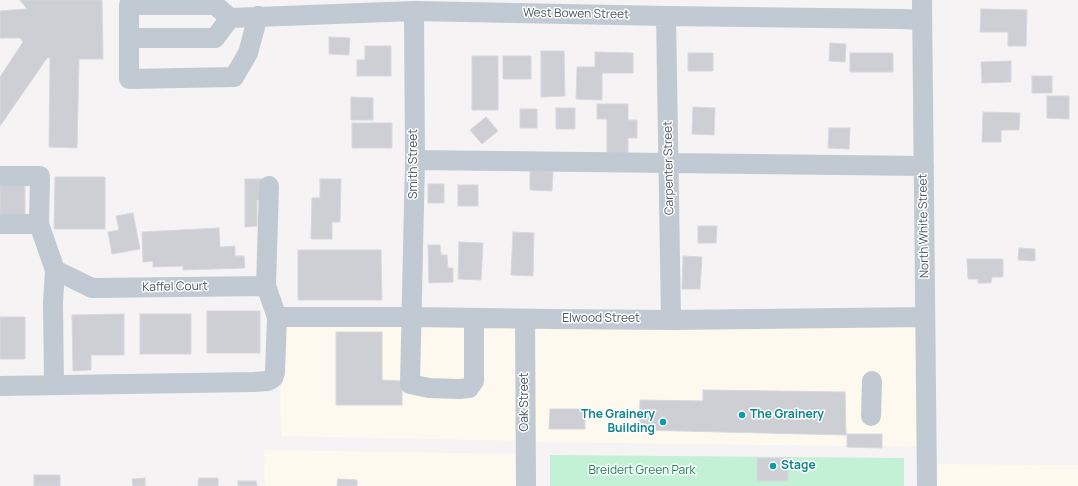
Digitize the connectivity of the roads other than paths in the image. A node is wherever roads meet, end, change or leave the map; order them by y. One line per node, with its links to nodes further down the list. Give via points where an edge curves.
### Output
1 (922, 0): 6 (street, North White Street)
2 (414, 11): 3 (street, West Bowen Street); 4 (street, West Bowen Street); 8 (street, Smith Street)
3 (258, 16): 5 (street, West Bowen Street); 7 (street, via 248,53 234,77 129,79)
4 (666, 16): 6 (street, West Bowen Street); 9 (street, Carpenter Street)
5 (230, 18): 7 (street, via 215,38); 7 (street, via 215,5 129,5)
6 (922, 20): 10 (street, North White Street)
7 (129, 38)
8 (415, 160): 9 (street); 18 (street, Smith Street)
9 (669, 162): 10 (street); 22 (street, Carpenter Street)
10 (924, 166): 20 (street, North White Street)
11 (0, 176): 14 (street, via 40,176)
12 (269, 186): 16 (street)
13 (0, 224): 14 (street)
14 (40, 224): 15 (street)
15 (55, 270): 16 (street, Kaffel Court, via 92,288); 24 (street, via 52,303)
16 (266, 286): 17 (street)
17 (277, 317): 18 (street, Elwood Street); 24 (street, via 275,372 273,378 268,381)
18 (412, 317): 19 (street, Elwood Street); 19 (street, Smith Street, via 410,384 429,388 459,389 469,388 474,381)
19 (474, 318): 21 (street, Elwood Street)
20 (925, 318): 22 (street, Elwood Street); 28 (street, North White Street)
21 (525, 319): 22 (street, Elwood Street); 27 (street, Oak Street)
22 (671, 320)
23 (872, 380): 26 (street)
24 (54, 384): 25 (street)
25 (0, 386)
26 (871, 416)
27 (526, 486)
28 (927, 486)

